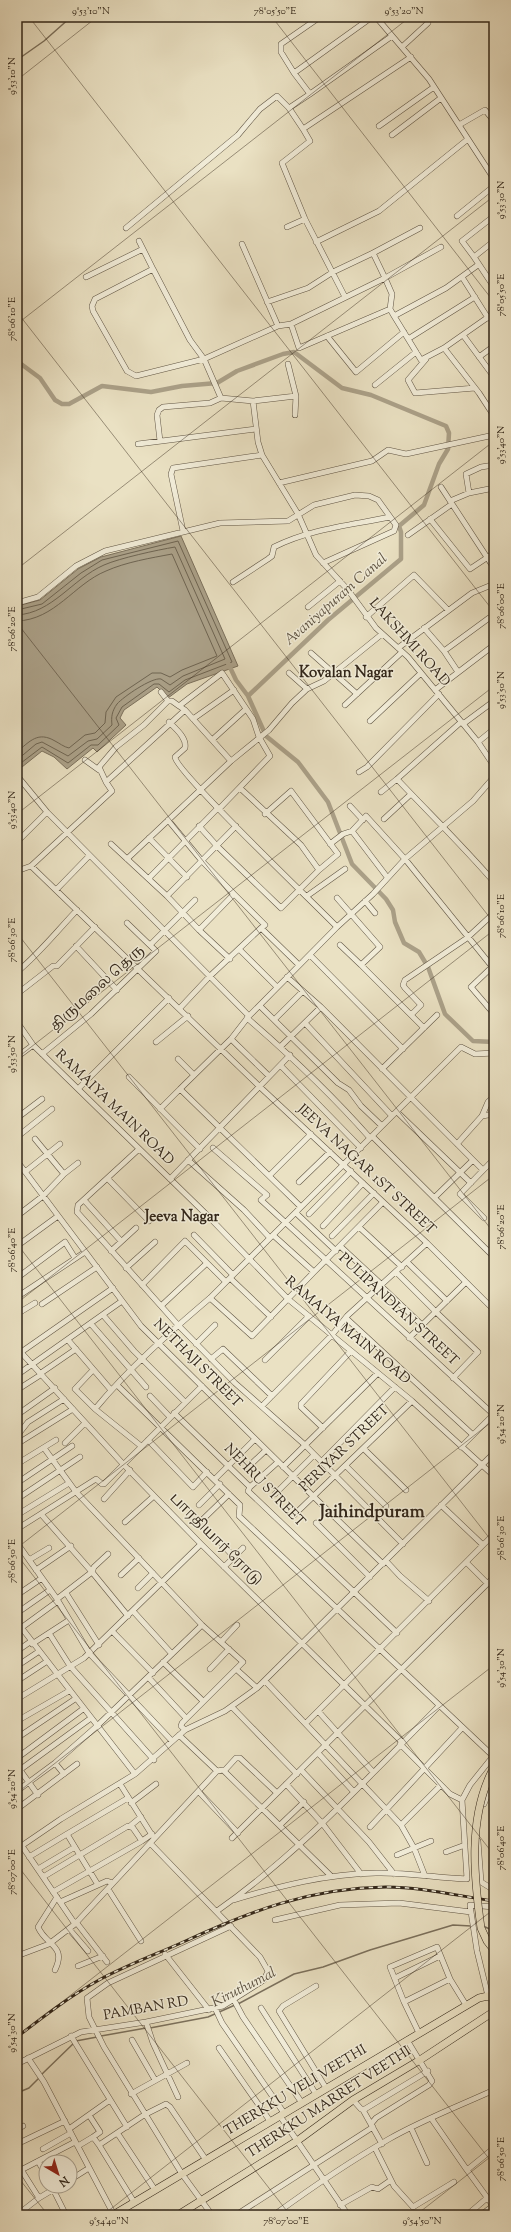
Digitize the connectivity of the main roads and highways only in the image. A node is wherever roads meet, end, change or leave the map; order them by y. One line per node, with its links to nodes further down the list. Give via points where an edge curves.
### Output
1 (493, 1770): 2 (main road, bridge, via 481,1798 475,1842 481,1928)
2 (494, 1950)
3 (492, 1999): 5 (main road, THERKKU VELI VEETHI, via 479,1998 466,2005)
4 (493, 2012): 6 (main road, THERKKU MARRET VEETHI, via 353,2100 297,2141)
5 (113, 2215)
6 (178, 2215)

